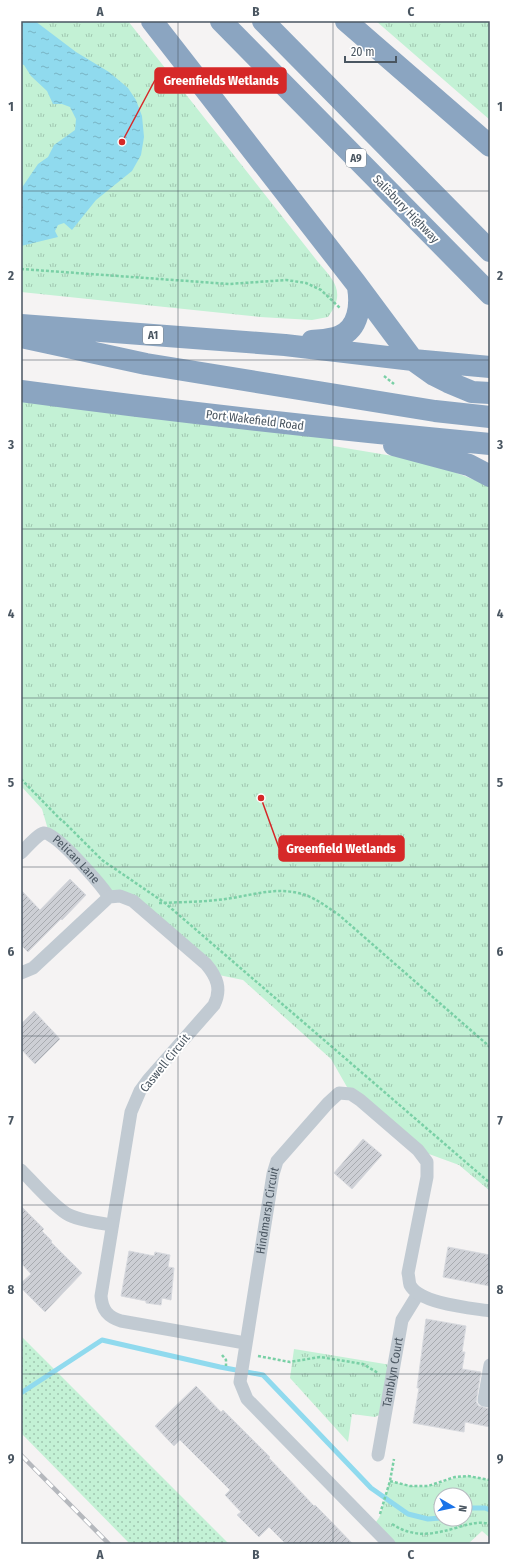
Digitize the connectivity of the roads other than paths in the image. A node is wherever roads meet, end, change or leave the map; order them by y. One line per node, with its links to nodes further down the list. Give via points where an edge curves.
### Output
1 (152, 21): 7 (highway)
2 (221, 21): 8 (highway, Salisbury Highway / A9)
3 (263, 21): 6 (highway, A9)
4 (346, 21): 5 (highway)
5 (490, 146)
6 (490, 251)
7 (358, 287): 11 (highway, via 359,313 348,332 332,339); 12 (highway)
8 (490, 294)
9 (21, 325): 11 (highway, A1)
10 (21, 337): 16 (highway, via 146,364 427,410)
11 (285, 345): 12 (highway, A1)
12 (413, 360): 13 (highway, A1); 15 (highway, via 448,382 472,392)
13 (490, 367)
14 (21, 391): 17 (highway, Port Wakefield Road)
15 (490, 393)
16 (490, 417)
17 (333, 429): 18 (highway, Port Wakefield Road); 19 (highway, via 469,466)
18 (490, 444)
19 (490, 476)
20 (21, 853): 21 (street, Pelican Lane, via 40,835 49,833 101,885)
21 (109, 897): 22 (street, via 33,968); 24 (street, Caswell Circuit, via 120,896 136,904 206,964 214,974 218,988 214,1005 148,1080 136,1101 128,1124)
22 (21, 973)
23 (21, 1170): 24 (street, via 68,1215)
24 (112, 1225): 27 (street, Caswell Circuit, via 101,1296 101,1304 106,1313 121,1321)
25 (418, 1294): 26 (street, via 431,1300); 27 (street, Hindmarsh Circuit, via 410,1285 408,1273 427,1177 427,1162 418,1150 360,1100 351,1094 339,1093 277,1161); 30 (street, Tamblyn Court, via 402,1320)
26 (490, 1311)
27 (245, 1343): 31 (street, Hindmarsh Circuit, via 240,1382 247,1399)
28 (490, 1365): 29 (street, via 484,1400)
29 (490, 1401)
30 (378, 1455)
31 (389, 1544)

